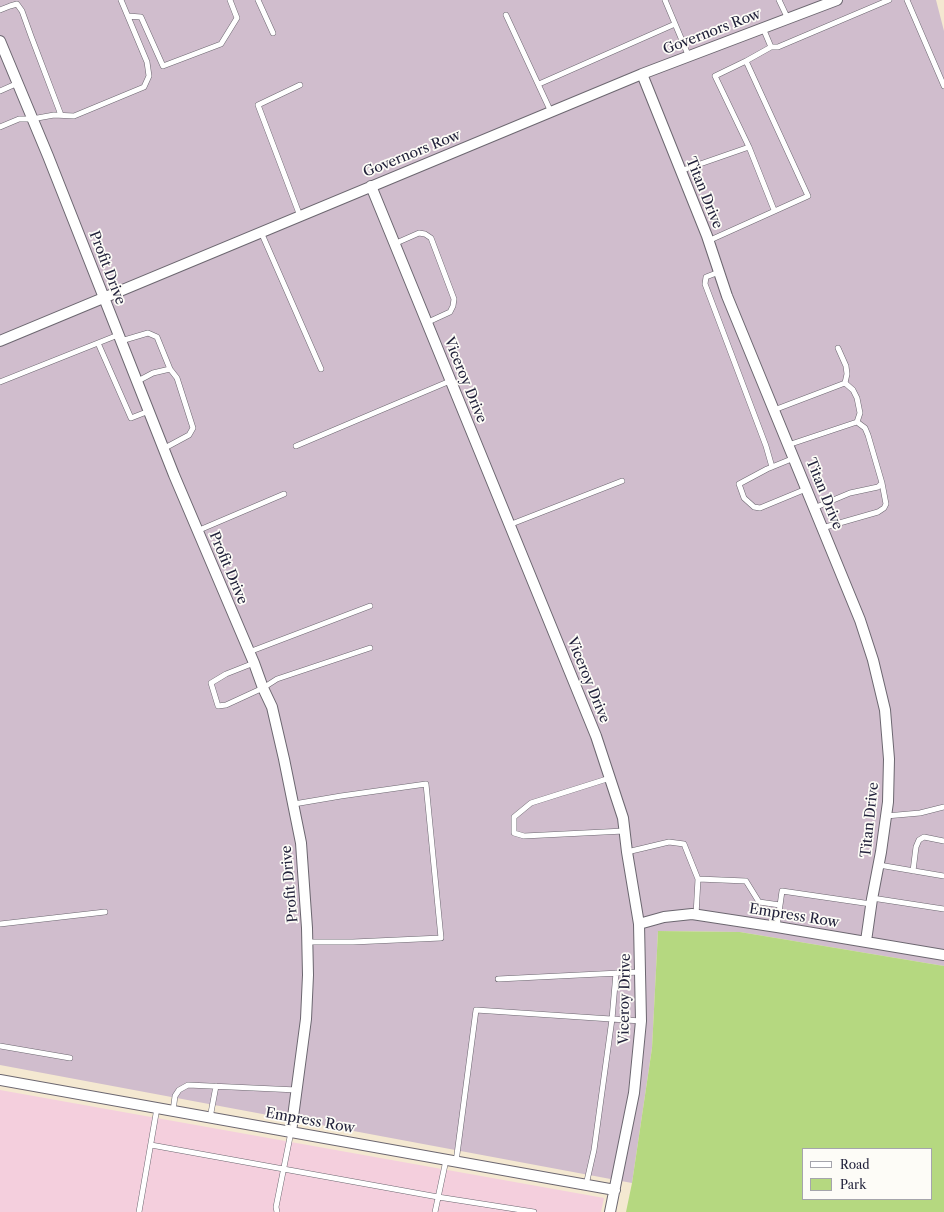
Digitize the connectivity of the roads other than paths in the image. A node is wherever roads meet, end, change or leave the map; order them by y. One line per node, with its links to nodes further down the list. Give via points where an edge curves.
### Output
1 (121, 0): 11 (lane)
2 (230, 0): 11 (lane, via 237,18 221,44 163,66 141,17)
3 (258, 0): 15 (lane)
4 (665, 0): 13 (lane)
5 (779, 0): 12 (lane)
6 (837, 0): 12 (street, Governors Row)
7 (889, 0): 17 (lane, via 778,47)
8 (907, 0): 24 (lane)
9 (0, 10): 27 (lane, via 17,4 22,11)
10 (506, 15): 22 (lane)
11 (128, 16): 27 (lane, via 147,62 149,76 144,87 74,116)
12 (788, 19): 14 (street, Governors Row)
13 (675, 24): 18 (lane); 22 (lane)
14 (763, 28): 17 (lane); 18 (street, Governors Row)
15 (273, 33)
16 (0, 41): 21 (street, Profit Drive)
17 (771, 47): 19 (lane)
18 (689, 56): 20 (street, Governors Row)
19 (746, 61): 30 (lane, via 715,76); 33 (lane, via 808,196)
20 (642, 74): 26 (street, Governors Row); 31 (street, Titan Drive)
21 (18, 83): 25 (lane); 28 (street, Profit Drive)
22 (539, 84): 26 (lane)
23 (300, 85): 34 (lane, via 258,105)
24 (944, 86)
25 (0, 91)
26 (551, 112): 32 (street, Governors Row)
27 (61, 115): 28 (lane)
28 (32, 119): 29 (lane, via 19,119); 39 (street, Profit Drive)
29 (0, 127)
30 (749, 147): 31 (lane); 33 (lane)
31 (680, 170): 36 (street, Titan Drive)
32 (371, 186): 34 (street, Governors Row); 37 (street, Viceroy Drive)
33 (774, 210): 36 (lane)
34 (300, 216): 35 (street, Governors Row)
35 (261, 232): 39 (street, Governors Row); 46 (lane)
36 (708, 241): 38 (street, Titan Drive)
37 (394, 244): 40 (street, Viceroy Drive); 40 (lane, via 419,233 431,238 454,299 450,312)
38 (719, 272): 51 (street, Titan Drive); 58 (lane, via 706,277 705,284)
39 (104, 299): 41 (street, Profit Drive); 42 (street, Governors Row)
40 (426, 323): 47 (street, Viceroy Drive)
41 (120, 338): 43 (lane); 45 (lane, via 148,333 157,337); 49 (street, Profit Drive)
42 (0, 341)
43 (98, 343): 48 (lane); 52 (lane, via 131,418)
44 (838, 348): 50 (lane, via 846,366)
45 (170, 369): 49 (lane); 56 (lane, via 176,378 193,428 189,435)
46 (322, 369)
47 (450, 381): 55 (lane); 64 (street, Viceroy Drive)
48 (0, 382)
49 (136, 382): 52 (street, Profit Drive)
50 (845, 383): 51 (lane); 53 (lane, via 857,398 860,413)
51 (774, 410): 54 (street, Titan Drive)
52 (149, 411): 56 (street, Profit Drive)
53 (857, 422): 54 (lane); 60 (lane, via 865,428 868,435)
54 (788, 445): 57 (street, Titan Drive)
55 (296, 446)
56 (163, 449): 66 (street, Profit Drive)
57 (794, 458): 58 (lane); 61 (street, Titan Drive)
58 (772, 467): 61 (lane, via 739,484 744,498 754,507 760,508)
59 (622, 481): 64 (lane)
60 (882, 483): 63 (lane, via 878,487 850,493); 65 (lane, via 886,504 884,508)
61 (806, 489): 63 (street, Titan Drive)
62 (284, 494): 66 (lane)
63 (814, 508): 65 (street, Titan Drive)
64 (509, 525): 72 (street, Viceroy Drive, via 596,736)
65 (822, 528): 75 (street, Titan Drive, via 860,620 885,710 889,759)
66 (197, 532): 69 (street, Profit Drive)
67 (370, 606): 69 (lane)
68 (370, 648): 71 (lane, via 277,679)
69 (249, 652): 70 (street, Profit Drive)
70 (254, 663): 71 (street, Profit Drive); 71 (lane, via 211,683 218,706 226,705)
71 (263, 688): 73 (street, Profit Drive, via 272,707)
72 (610, 778): 76 (street, Viceroy Drive, via 623,818); 76 (lane, via 531,803 514,817 514,833 524,836)
73 (294, 804): 91 (street, Profit Drive, via 301,843); 91 (lane, via 426,784 441,938)
74 (944, 807): 75 (lane, via 920,813)
75 (886, 816): 79 (street, Titan Drive)
76 (624, 831): 78 (street, Viceroy Drive)
77 (944, 841): 80 (lane, via 924,837 919,840)
78 (627, 852): 82 (lane, via 669,842 684,844); 89 (street, Viceroy Drive)
79 (879, 865): 80 (lane); 83 (street, Titan Drive)
80 (913, 871): 81 (lane)
81 (944, 876)
82 (698, 879): 84 (lane, via 746,881 759,902); 87 (lane)
83 (872, 901): 84 (lane, via 782,891); 85 (lane); 92 (street, Titan Drive)
84 (780, 905): 90 (lane)
85 (944, 909)
86 (105, 912): 88 (lane)
87 (696, 915): 89 (street, Empress Row, via 664,917); 90 (street, Empress Row)
88 (0, 924)
89 (639, 924): 94 (street, Viceroy Drive)
90 (777, 927): 92 (street, Empress Row)
91 (308, 942): 103 (street, Profit Drive, via 306,1020)
92 (866, 942): 93 (street, Empress Row)
93 (944, 955)
94 (640, 972): 95 (lane); 98 (street, Viceroy Drive)
95 (616, 973): 96 (lane); 97 (lane)
96 (498, 979)
97 (612, 1019): 98 (lane); 110 (lane, via 476,1010); 112 (lane, via 594,1150)
98 (641, 1021): 113 (street, Viceroy Drive, via 634,1093)
99 (0, 1046): 100 (lane)
100 (70, 1058)
101 (0, 1080): 104 (street, Empress Row)
102 (216, 1086): 103 (lane); 105 (lane, via 188,1085 179,1090 175,1096); 106 (lane)
103 (297, 1090): 107 (street, Profit Drive)
104 (157, 1108): 105 (street, Empress Row); 108 (lane)
105 (173, 1111): 106 (street, Empress Row)
106 (210, 1118): 107 (street, Empress Row)
107 (291, 1132): 109 (street, Empress Row); 111 (lane)
108 (151, 1145): 111 (lane); 116 (lane)
109 (446, 1160): 110 (street, Empress Row); 114 (lane)
110 (456, 1162): 112 (street, Empress Row)
111 (284, 1169): 114 (lane); 115 (lane)
112 (586, 1185): 113 (street, Empress Row)
113 (615, 1190): 120 (street, Viceroy Drive)
114 (438, 1197): 118 (lane); 119 (lane)
115 (276, 1209): 117 (lane)
116 (139, 1212)
117 (271, 1212)
118 (435, 1212)
119 (534, 1212)
120 (610, 1212)

